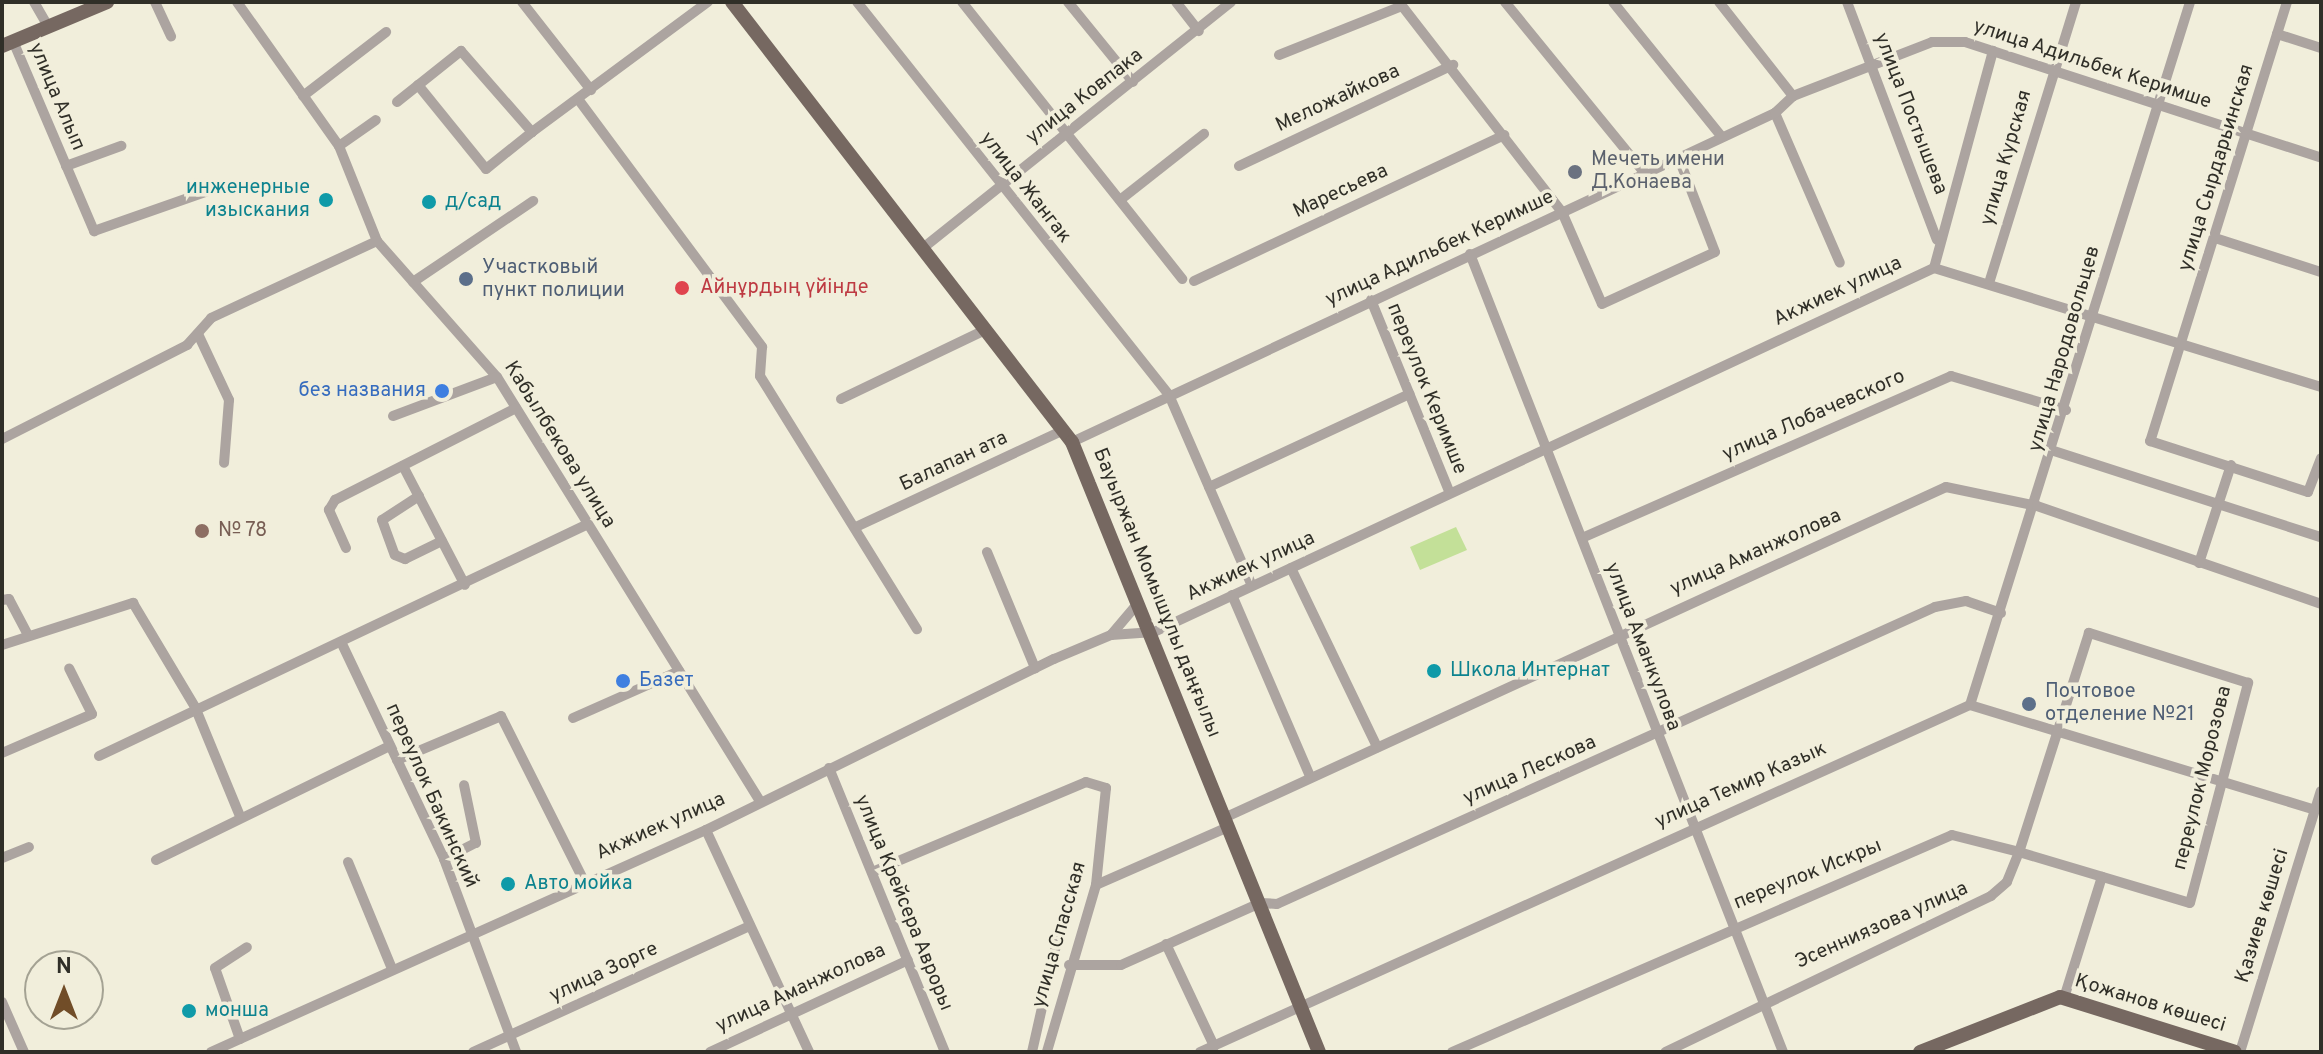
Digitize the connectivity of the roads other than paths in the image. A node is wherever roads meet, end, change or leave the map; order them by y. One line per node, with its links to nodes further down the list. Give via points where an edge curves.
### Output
1 (34, 2): 21 (street)
2 (107, 2): 21 (main road)
3 (155, 2): 25 (street)
4 (237, 2): 36 (street, Кабылбекова улица)
5 (522, 2): 35 (street)
6 (708, 2): 35 (street)
7 (732, 2): 64 (main road, Бауыржан Момышұлы даңғылы)
8 (857, 2): 57 (street, улица Жангак)
9 (962, 2): 46 (street)
10 (1068, 2): 33 (street)
11 (1176, 2): 22 (street)
12 (1231, 2): 22 (street, улица Ковпака)
13 (1505, 2): 55 (street)
14 (1613, 2): 48 (street)
15 (1719, 2): 37 (street)
16 (1847, 2): 31 (street, улица Постышева)
17 (2076, 2): 32 (street, улица Курская)
18 (2190, 2): 40 (street, улица Народовольцев)
19 (2287, 2): 24 (street, улица Сырдарьинская)
20 (1401, 4): 29 (street); 30 (street)
21 (48, 26): 26 (main road)
22 (1199, 31): 33 (street, улица Ковпака)
23 (386, 32): 36 (street)
24 (2277, 34): 27 (street); 45 (street, улица Сырдарьинская)
25 (171, 36)
26 (8, 44): 53 (street, улица Алып)
27 (2321, 48)
28 (1993, 51): 31 (street, улица Адильбек Керимше, via 1932,42); 32 (street, улица Адильбек Керимше); 62 (street)
29 (1279, 55)
30 (1453, 65): 47 (street); 54 (street, Меложайкова)
31 (1874, 65): 37 (street, улица Адильбек Керимше); 62 (street, улица Постышева)
32 (2051, 71): 40 (street, улица Адильбек Керимше); 70 (street, улица Курская)
33 (1133, 82): 46 (street, улица Ковпака)
34 (418, 85): 39 (street); 43 (street, via 461,51); 43 (street, via 486,169)
35 (591, 90): 38 (street)
36 (303, 96): 50 (street, Кабылбекова улица)
37 (1793, 96): 41 (street, улица Адильбек Керимше)
38 (578, 99): 43 (street); 100 (street, via 762,347 760,376)
39 (397, 102)
40 (2158, 105): 45 (street, улица Адильбек Керимше); 74 (street, улица Народовольцев)
41 (1775, 113): 48 (street, улица Адильбек Керимше); 66 (street)
42 (376, 120): 50 (street)
43 (532, 132)
44 (1204, 134): 58 (street)
45 (2248, 134): 52 (street, улица Адильбек Керимше); 61 (street, улица Сырдарьинская)
46 (1065, 135): 57 (street, улица Ковпака); 58 (street)
47 (1504, 135): 60 (street); 71 (street, Маресьева)
48 (1721, 136): 51 (street, улица Адильбек Керимше)
49 (121, 146): 53 (street, улица Алып)
50 (339, 146): 63 (street, Кабылбекова улица)
51 (1678, 156): 55 (street, улица Адильбек Керимше); 60 (street, via 1715,252 1710,259 1607,306)
52 (2321, 158)
53 (66, 166): 56 (street, улица Алып, via 94,231)
54 (1239, 166)
55 (1643, 171): 60 (street, улица Адильбек Керимше)
56 (225, 185)
57 (1001, 186): 64 (street, улица Ковпака); 81 (street, улица Жангак)
58 (1120, 200): 69 (street)
59 (533, 201): 72 (street)
60 (1562, 212): 65 (street, улица Адильбек Керимше)
61 (2215, 238): 68 (street); 77 (street, улица Сырдарьинская)
62 (1937, 240): 67 (street)
63 (377, 241): 72 (street, Кабылбекова улица); 76 (street, via 211,318)
64 (923, 248): 75 (main road, Бауыржан Момышұлы даңғылы)
65 (1470, 254): 73 (street, улица Адильбек Керимше); 88 (street, улица Аманкулова)
66 (1840, 263)
67 (1934, 268): 70 (street, Акжиек улица); 88 (street, Акжиек улица)
68 (2321, 272)
69 (1182, 279)
70 (1990, 280): 74 (street, Акжиек улица)
71 (1194, 281)
72 (413, 282): 78 (street, Кабылбекова улица)
73 (1371, 300): 80 (street, переулок Керимше); 81 (street, улица Адильбек Керимше)
74 (2093, 315): 77 (street, Акжиек улица); 84 (street, улица Народовольцев)
75 (985, 330): 82 (street); 86 (main road, Бауыржан Момышұлы даңғылы)
76 (198, 334): 87 (street, via 69,410); 91 (street, via 229,400)
77 (2180, 344): 79 (street, Акжиек улица); 92 (street, улица Сырдарьинская, via 2150,441)
78 (497, 377): 83 (street, Кабылбекова улица); 85 (street, via 426,410)
79 (2321, 387)
80 (1409, 394): 94 (street); 95 (street, переулок Керимше)
81 (1169, 395): 86 (street, улица Адильбек Керимше); 94 (street, улица Жангак)
82 (841, 399)
83 (516, 408): 93 (street); 99 (street, Кабылбекова улица)
84 (2066, 410): 89 (street, улица Народовольцев); 102 (street, улица Лобачевского, via 1951,376)
85 (393, 416)
86 (1068, 436): 100 (street, Балапан ата); 111 (main road, Бауыржан Момышұлы даңғылы)
87 (2, 439)
88 (1546, 447): 95 (street, Акжиек улица); 102 (street, улица Аманкулова)
89 (2054, 451): 97 (street, улица Народовольцев); 98 (street)
90 (2321, 458): 92 (street, via 2308,492)
91 (224, 463)
92 (2231, 465): 98 (street)
93 (403, 466): 96 (street); 104 (street, via 335,500 329,510)
94 (1209, 487): 109 (street, улица Жангак)
95 (1449, 491): 107 (street, Акжиек улица)
96 (419, 496): 103 (street); 103 (street, via 382,520 395,555 405,559)
97 (2037, 506): 106 (street, улица Аманжолова); 114 (street, улица Народовольцев); 120 (street, улица Аманжолова, via 1946,487)
98 (2218, 506): 101 (street); 106 (street)
99 (588, 524): 108 (street); 125 (street, Кабылбекова улица)
100 (858, 526): 115 (street)
101 (2321, 537)
102 (1582, 538): 120 (street, улица Аманкулова)
103 (442, 541): 108 (street)
104 (346, 548)
105 (987, 552): 124 (street)
106 (2199, 563): 113 (street, улица Аманжолова)
107 (1291, 568): 109 (street, Акжиек улица); 132 (street)
108 (465, 585): 122 (street)
109 (1252, 586): 110 (street, Акжиек улица)
110 (1232, 595): 116 (street, Акжиек улица); 137 (street)
111 (1140, 597): 116 (main road, Бауыржан Момышұлы даңғылы); 119 (street)
112 (2, 600): 118 (street, via 9,599)
113 (2321, 604)
114 (2001, 613): 126 (street, улица Народовольцев); 130 (street, улица Лескова, via 1966,601 1935,607)
115 (917, 629)
116 (1154, 632): 119 (street, Акжиек улица); 144 (main road, Бауыржан Момышұлы даңғылы)
117 (2089, 633): 129 (street, Эсенниязова улица); 138 (street, переулок Морозова, via 2248,683)
118 (28, 635): 121 (street); 127 (street, via 133,603)
119 (1111, 635): 124 (street, Акжиек улица)
120 (1616, 636): 130 (street, улица Аманкулова); 132 (street, улица Аманжолова)
121 (2, 645)
122 (343, 646): 127 (street); 131 (street, переулок Бакинский)
123 (69, 668): 133 (street, via 92,714)
124 (1035, 668): 136 (street, Акжиек улица)
125 (679, 671): 128 (street); 141 (street, Кабылбекова улица)
126 (1970, 705): 129 (street); 145 (street, улица Темир Казык)
127 (195, 707): 134 (street); 143 (street)
128 (573, 718)
129 (2057, 733): 138 (street); 148 (street, Эсенниязова улица)
130 (1655, 735): 145 (street, улица Аманкулова); 157 (street, улица Лескова, via 1277,904)
131 (390, 746): 135 (street, переулок Бакинский); 143 (street)
132 (1377, 747): 137 (street, улица Аманжолова)
133 (2, 753)
134 (99, 756)
135 (397, 760): 150 (street, переулок Бакинский); 155 (street, via 501,716)
136 (829, 768): 141 (street, Акжиек улица); 153 (street, улица Крейсера Авроры)
137 (1310, 776): 144 (street, улица Аманжолова)
138 (2218, 783): 142 (street); 158 (street, переулок Морозова)
139 (464, 785): 150 (street, via 476,843)
140 (2321, 791): 142 (street, Қазиев көшесі)
141 (759, 800): 146 (street, Акжиек улица)
142 (2315, 810): 191 (street, Қазиев көшесі)
143 (239, 814): 151 (street, via 232,825)
144 (1226, 822): 156 (street, улица Аманжолова); 157 (main road, Бауыржан Момышұлы даңғылы)
145 (1695, 827): 159 (street, улица Аманкулова); 170 (street, улица Темир Казык)
146 (706, 830): 155 (street, Акжиек улица); 160 (street)
147 (29, 847): 149 (street)
148 (2019, 852): 154 (street, переулок Искры); 159 (street, переулок Искры, via 1952,835); 171 (street, Эсенниязова улица, via 1991,896 1784,990)
149 (2, 858)
150 (444, 859): 161 (street, переулок Бакинский)
151 (156, 860)
152 (348, 862): 167 (street)
153 (872, 872): 156 (street, улица Спасская, via 1086,782 1101,783 1110,801); 165 (street, улица Крейсера Авроры)
154 (2102, 877): 158 (street, переулок Искры); 168 (street)
155 (584, 881): 161 (street, Акжиек улица)
156 (1096, 885): 166 (street, улица Спасская)
157 (1260, 903): 163 (street, улица Лескова); 170 (main road, Бауыржан Момышұлы даңғылы)
158 (2190, 903)
159 (1734, 925): 171 (street, улица Аманкулова); 187 (street, переулок Искры)
160 (750, 926): 172 (street); 173 (street, улица Зорге)
161 (471, 934): 167 (street, Акжиек улица); 173 (street, переулок Бакинский)
162 (1058, 937): 183 (street)
163 (1166, 944): 166 (street, улица Лескова, via 1121,965); 175 (street)
164 (247, 947): 174 (street, via 215,968)
165 (908, 960): 172 (street, улица Аманжолова); 182 (street, улица Крейсера Авроры)
166 (1069, 965): 184 (street, улица Спасская)
167 (392, 969): 174 (street, Акжиек улица)
168 (2064, 998): 190 (main road, Қожанов көшесі, via 2044,998); 191 (main road, Қожанов көшесі)
169 (2, 1002): 176 (street)
170 (1301, 1006): 175 (street, улица Темир Казык); 186 (main road, Бауыржан Момышұлы даңғылы)
171 (1766, 1006): 188 (street, Эсенниязова улица); 189 (street, улица Аманкулова)
172 (792, 1014): 180 (street, улица Аманжолова); 181 (street)
173 (509, 1036): 178 (street, улица Зорге); 179 (street, переулок Бакинский)
174 (240, 1039): 177 (street, Акжиек улица)
175 (1214, 1046): 185 (street, улица Темир Казык)
176 (24, 1052)
177 (211, 1052)
178 (473, 1052)
179 (516, 1052)
180 (710, 1052)
181 (809, 1052)
182 (945, 1052)
183 (1032, 1052)
184 (1047, 1052)
185 (1200, 1052)
186 (1319, 1052)
187 (1452, 1052)
188 (1665, 1052)
189 (1783, 1052)
190 (1920, 1052)
191 (2237, 1052)

